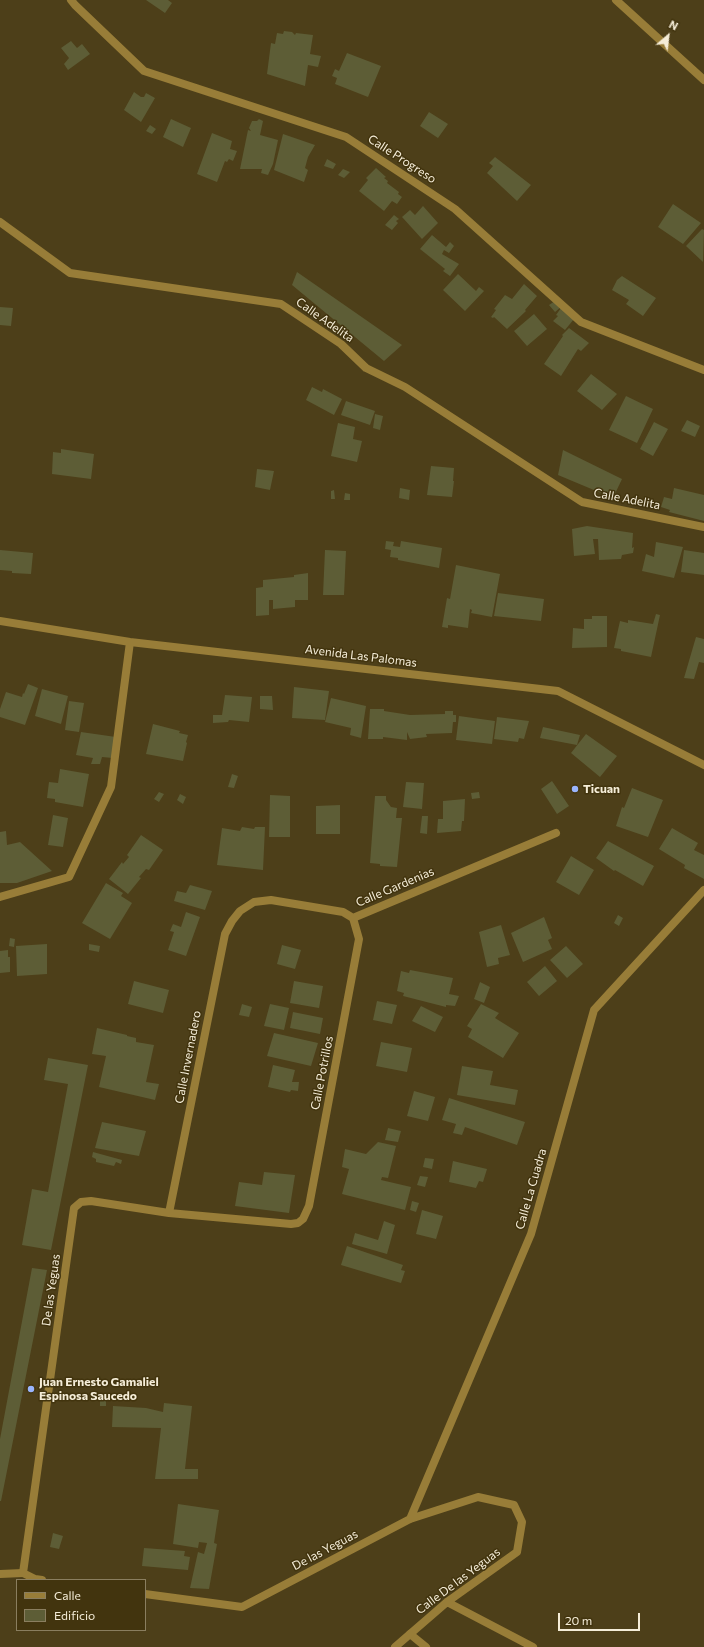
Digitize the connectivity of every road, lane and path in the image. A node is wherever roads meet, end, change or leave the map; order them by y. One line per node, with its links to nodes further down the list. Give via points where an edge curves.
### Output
1 (71, 0): 5 (street, Calle Progreso, via 144,71 346,137 456,209 581,322)
2 (616, 0): 3 (street)
3 (704, 80)
4 (0, 222): 6 (street, Calle Adelita, via 70,274 282,304 341,344 366,368 405,387 582,502)
5 (704, 370)
6 (704, 527)
7 (0, 621): 8 (street, Avenida Las Palomas)
8 (130, 642): 9 (street, Avenida Las Palomas, via 558,691); 12 (street, via 111,787 69,877)
9 (704, 765)
10 (556, 833): 14 (street, Calle Gardenias)
11 (704, 890): 18 (street, Calle La Cuadra, via 594,1010 531,1234)
12 (0, 897)
13 (240, 911): 14 (street, Calle Gardenias, via 254,902 270,900 343,912); 15 (street, Calle Invernadero, via 225,934)
14 (353, 918): 16 (street, Calle Potrillos, via 359,939 309,1206 303,1219)
15 (169, 1213): 16 (street, De las Yeguas); 19 (street, De las Yeguas, via 91,1201 81,1202 74,1208)
16 (291, 1224)
17 (514, 1504): 18 (street, De las Yeguas, via 478,1497); 23 (street, Calle De las Yeguas, via 522,1522 517,1552)
18 (410, 1518): 22 (street, De las Yeguas, via 242,1607)
19 (23, 1572): 20 (street); 21 (street)
20 (0, 1574)
21 (35, 1579)
22 (146, 1594)
23 (448, 1602): 24 (street, Calle De las Yeguas); 27 (street)
24 (410, 1634): 25 (street, Calle De las Yeguas); 26 (street)
25 (395, 1647)
26 (426, 1647)
27 (533, 1647)

